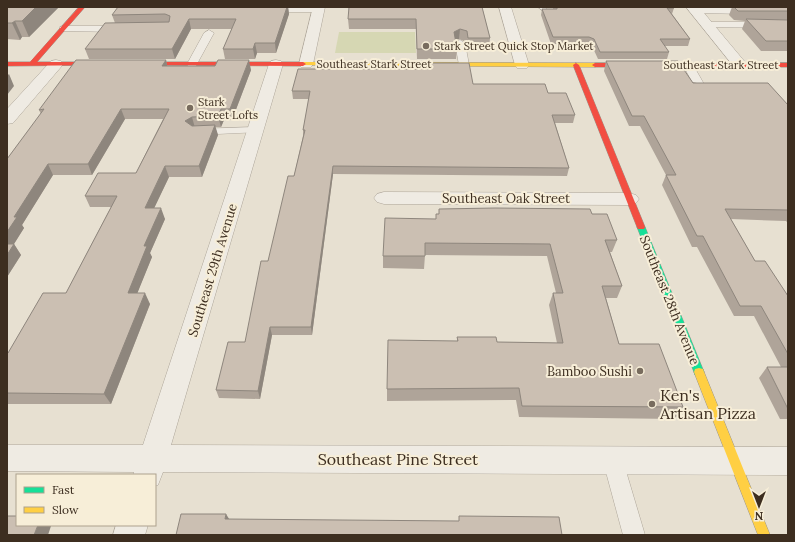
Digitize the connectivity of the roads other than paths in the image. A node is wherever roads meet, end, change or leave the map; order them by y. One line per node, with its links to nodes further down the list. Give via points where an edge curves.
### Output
1 (82, 7): 10 (street)
2 (505, 7): 22 (street)
3 (319, 8): 4 (lane); 20 (street)
4 (270, 9)
5 (694, 9): 6 (lane); 7 (street)
6 (760, 11)
7 (706, 25): 8 (lane); 25 (street)
8 (788, 25)
9 (130, 28): 10 (lane)
10 (63, 29): 14 (street)
11 (209, 33): 18 (lane)
12 (460, 43): 21 (lane)
13 (7, 64): 14 (street)
14 (32, 64): 15 (street)
15 (56, 64): 16 (street); 28 (street)
16 (112, 64)
17 (128, 64): 18 (street, Southeast Stark Street)
18 (192, 64): 19 (street, Southeast Stark Street)
19 (276, 64): 20 (street, Southeast Stark Street); 29 (street, Southeast 29th Avenue)
20 (306, 64): 21 (street, Southeast Stark Street)
21 (464, 65): 22 (street, Southeast Stark Street)
22 (522, 65): 23 (street, Southeast Stark Street)
23 (576, 65): 24 (street, Southeast Stark Street); 32 (street, Southeast 28th Avenue)
24 (688, 65): 25 (street, Southeast Stark Street); 27 (lane, via 700,87)
25 (740, 65): 26 (street, Southeast Stark Street)
26 (786, 67)
27 (716, 87)
28 (7, 119)
29 (255, 130): 30 (lane); 37 (street, Southeast 29th Avenue)
30 (195, 132)
31 (384, 198): 32 (street, Southeast Oak Street)
32 (629, 199): 35 (street, Southeast 28th Avenue)
33 (7, 458): 37 (street, Southeast Pine Street)
34 (613, 461): 35 (street, Southeast Pine Street); 37 (street, Southeast Pine Street); 38 (lane)
35 (735, 461): 36 (street, Southeast Pine Street); 39 (street, Southeast 28th Avenue)
36 (788, 461)
37 (151, 466)
38 (634, 535)
39 (764, 535)

